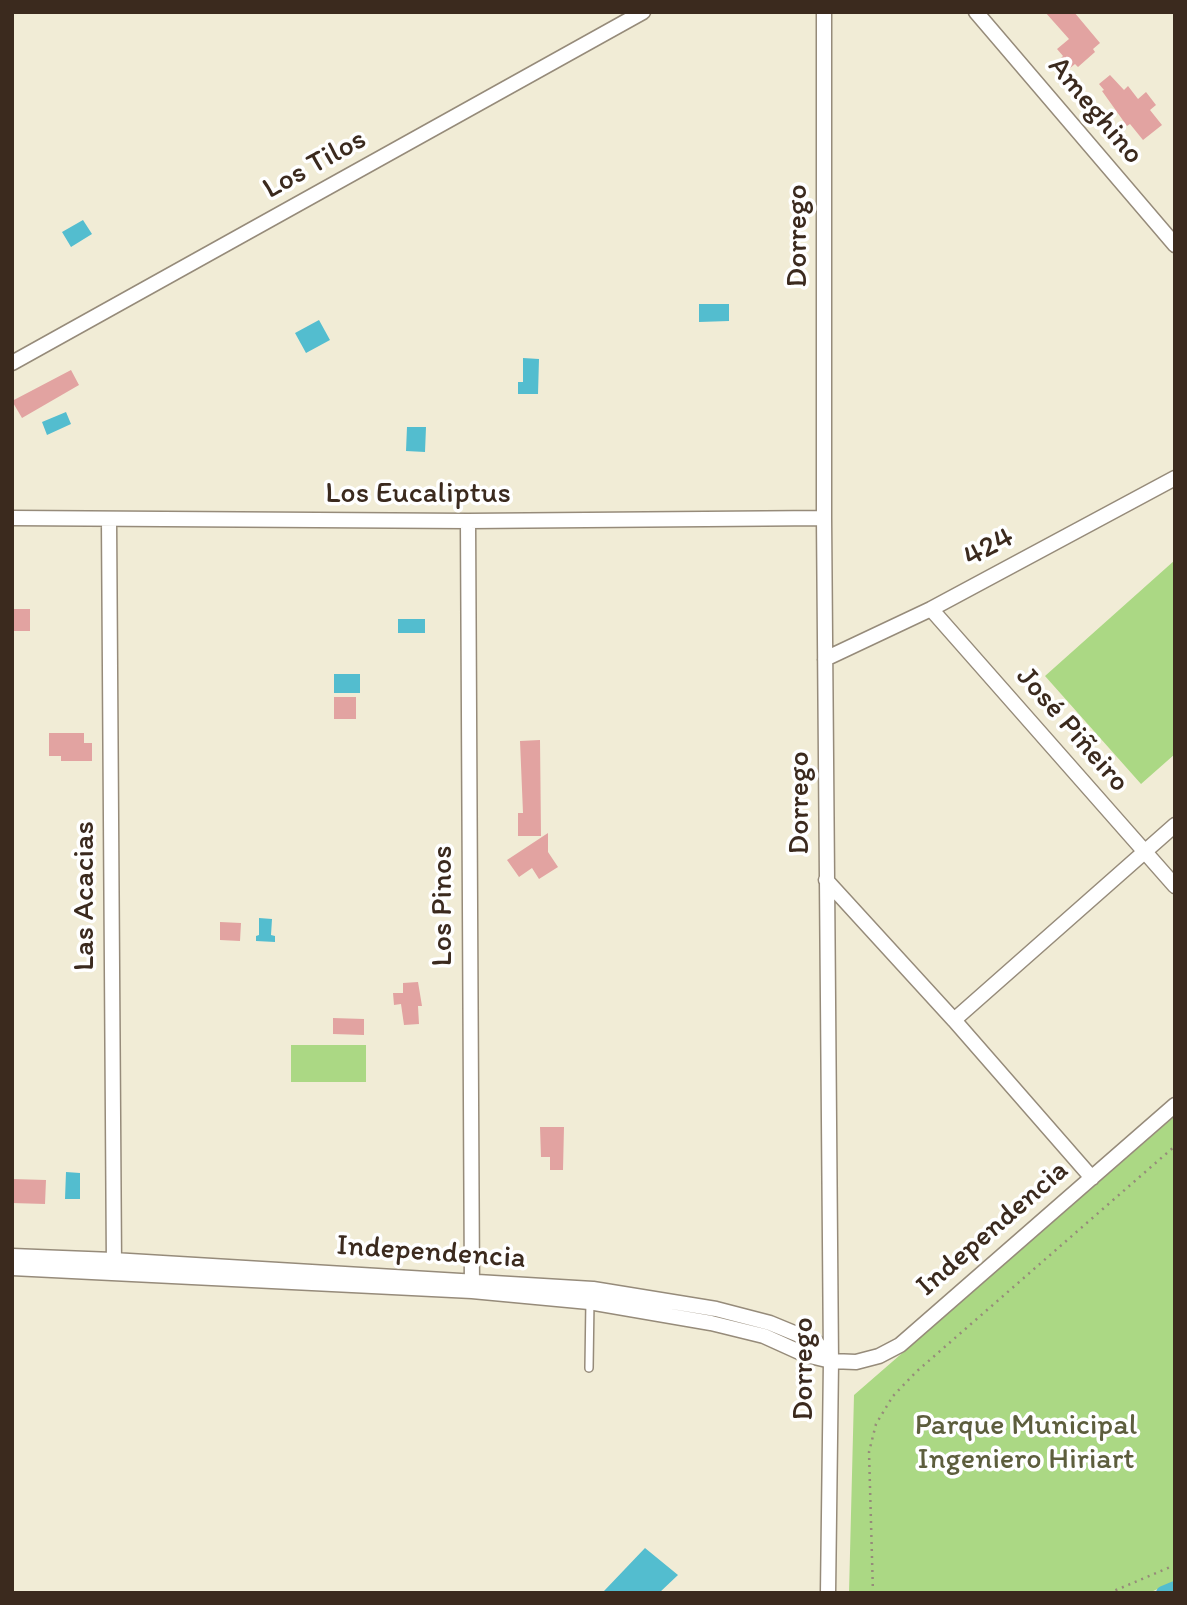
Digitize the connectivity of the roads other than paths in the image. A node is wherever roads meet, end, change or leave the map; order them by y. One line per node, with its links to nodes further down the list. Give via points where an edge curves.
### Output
1 (643, 12): 5 (street, Los Tilos)
2 (824, 12): 8 (street, Dorrego)
3 (976, 12): 4 (street, Ameghino)
4 (1175, 245)
5 (12, 363)
6 (1175, 478): 11 (street, 424)
7 (12, 518): 9 (street, Los Eucaliptus)
8 (824, 518): 10 (street, Los Eucaliptus); 12 (street, Dorrego)
9 (109, 519): 10 (street, Los Eucaliptus); 21 (street, Las Acacias)
10 (468, 521): 23 (street, Los Pinos)
11 (930, 609): 12 (street, 424); 14 (street, José Piñeiro)
12 (825, 659): 15 (street, Dorrego)
13 (1175, 825): 14 (street)
14 (1145, 852): 16 (street, José Piñeiro); 17 (street)
15 (826, 880): 17 (street); 25 (street, Dorrego)
16 (1175, 886)
17 (954, 1020): 19 (street)
18 (1175, 1105): 19 (street, Independencia)
19 (1092, 1178): 25 (street, Independencia, via 900,1345 856,1362)
20 (12, 1256): 21 (street, Independencia)
21 (114, 1266): 22 (street, Independencia); 23 (street, Independencia)
22 (12, 1268)
23 (471, 1286): 24 (street, Independencia)
24 (591, 1296): 25 (street, Independencia, via 716,1310 770,1323 816,1342); 26 (lane)
25 (831, 1361): 27 (street, Dorrego)
26 (589, 1368)
27 (828, 1593)

